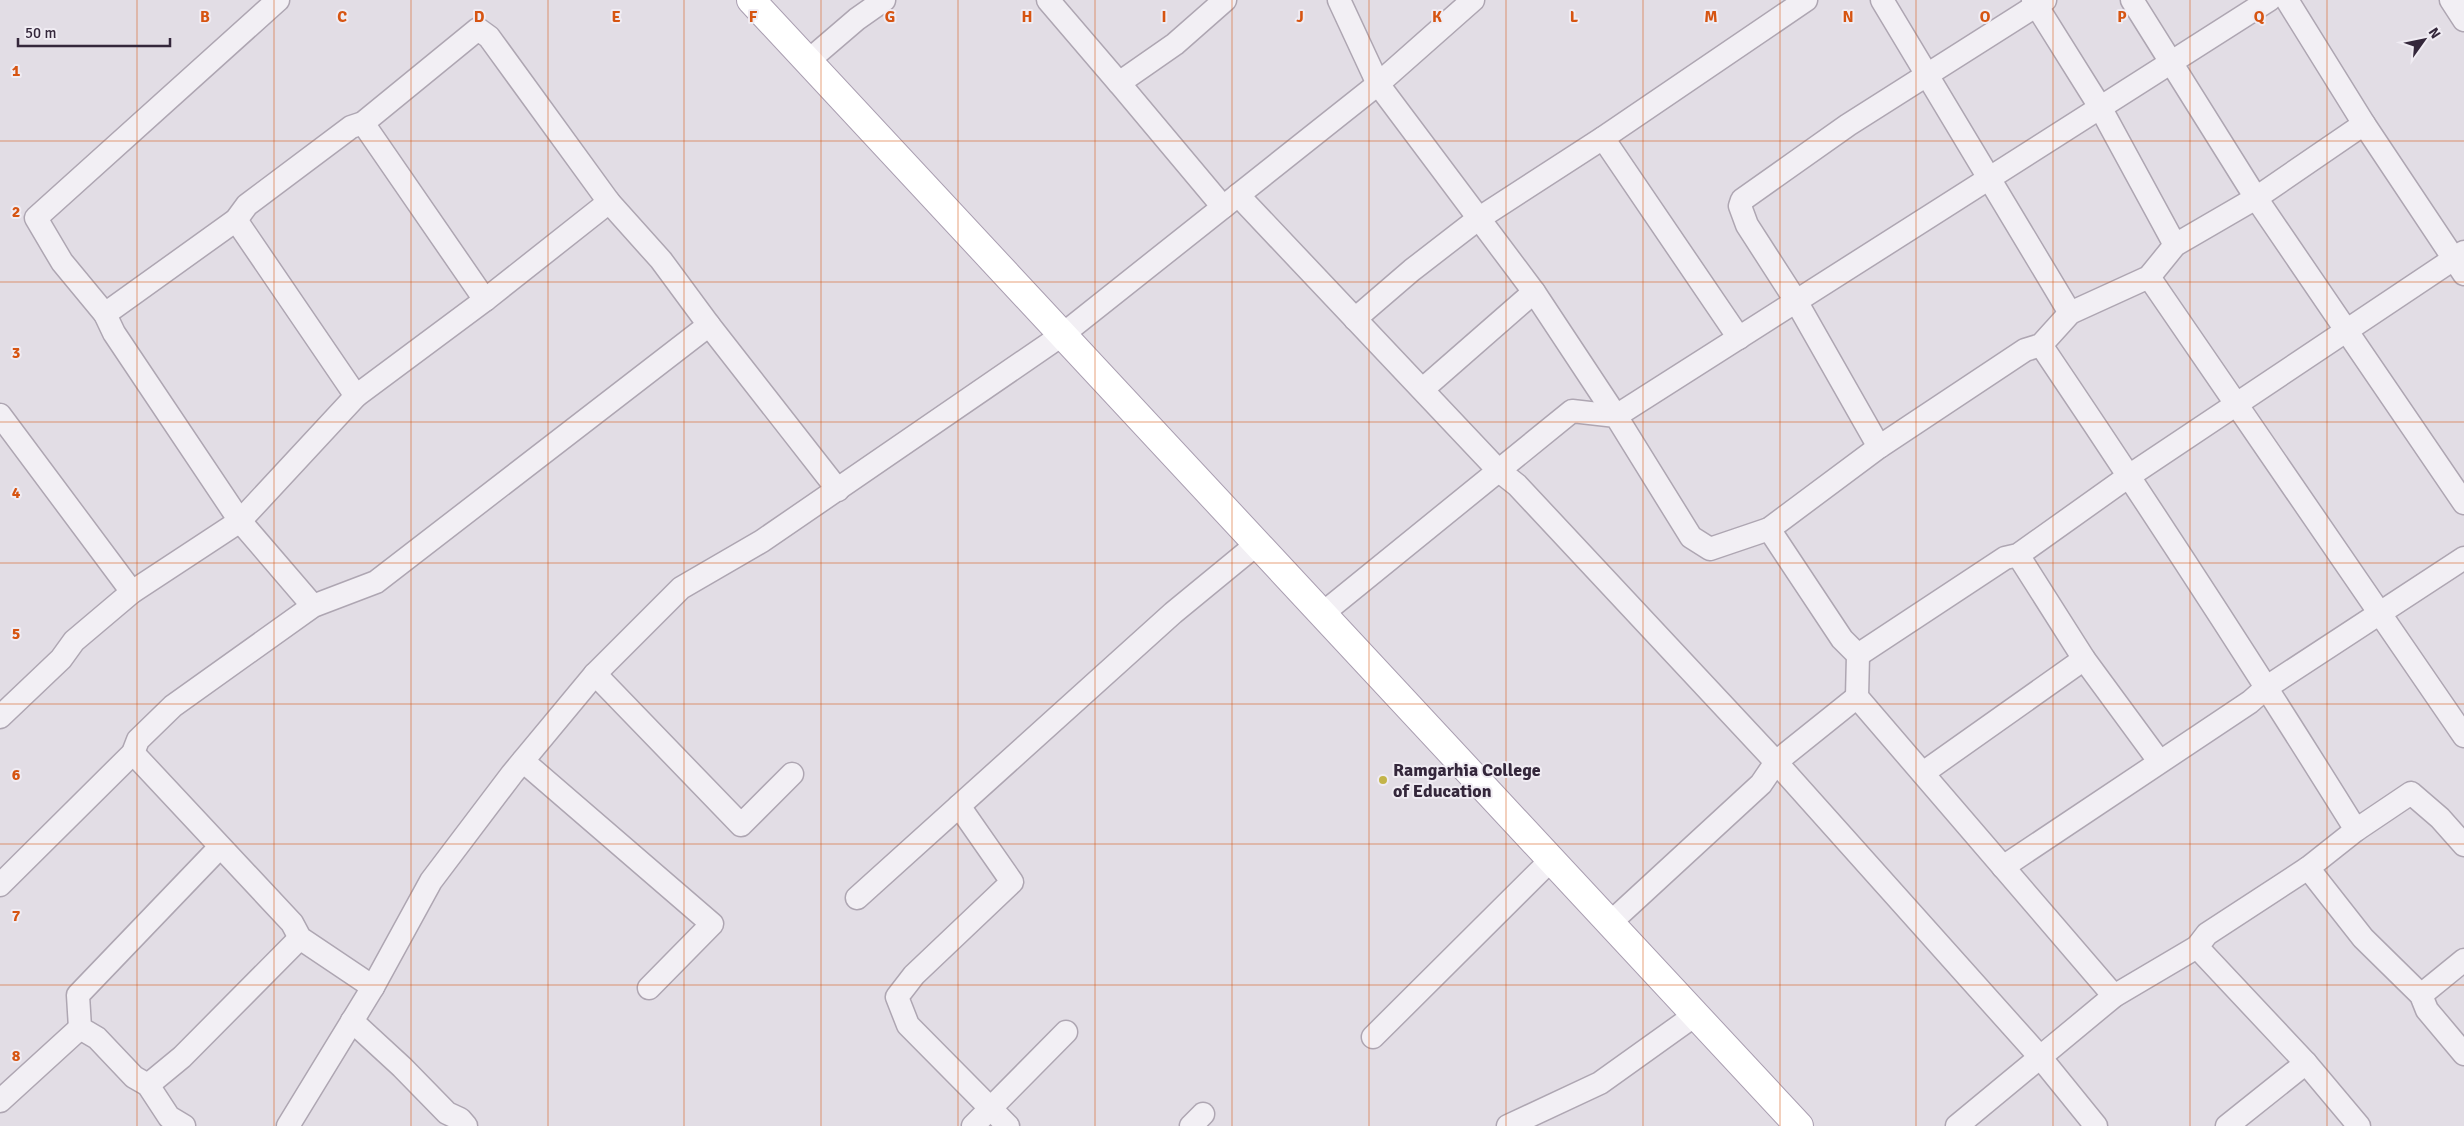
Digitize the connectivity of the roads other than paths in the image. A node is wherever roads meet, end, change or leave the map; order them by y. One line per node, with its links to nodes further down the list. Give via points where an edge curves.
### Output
1 (278, 0): 37 (street, via 36,218 62,262)
2 (751, 0): 16 (main road)
3 (884, 0): 16 (street)
4 (1048, 0): 19 (street)
5 (1225, 0): 19 (street, via 1175,44)
6 (1338, 0): 20 (street)
7 (1473, 0): 20 (street)
8 (1806, 0): 24 (street)
9 (1882, 0): 18 (street)
10 (2132, 0): 17 (street)
11 (2269, 0): 17 (street)
12 (2287, 0): 23 (street)
13 (2451, 0): 15 (street)
14 (2038, 2): 18 (street); 21 (street)
15 (2464, 20)
16 (808, 61): 42 (main road)
17 (2170, 63): 21 (street); 26 (street)
18 (1928, 74): 25 (street); 36 (street, via 1742,200 1740,206 1747,225)
19 (1119, 83): 27 (street)
20 (1378, 84): 27 (street); 29 (street)
21 (2100, 107): 25 (street); 31 (street)
22 (363, 122): 28 (street, via 478,30 489,37); 30 (street, via 351,127 247,206); 35 (street)
23 (2364, 124): 26 (street); 32 (street)
24 (1603, 138): 29 (street); 43 (street)
25 (1989, 178): 36 (street); 38 (street)
26 (2256, 198): 31 (street); 41 (street)
27 (1230, 201): 39 (street); 42 (street)
28 (609, 202): 35 (street); 40 (street, via 661,260)
29 (1478, 219): 34 (street); 39 (street)
30 (236, 220): 37 (street); 46 (street)
31 (2175, 245): 33 (street)
32 (2461, 262): 41 (street)
33 (2150, 277): 38 (street); 47 (street)
34 (1534, 292): 45 (street); 49 (street)
35 (485, 300): 46 (street)
36 (1796, 301): 43 (street); 50 (street)
37 (105, 314): 55 (street, via 114,333)
38 (2070, 314): 44 (street)
39 (1355, 319): 45 (street)
40 (709, 325): 53 (street); 61 (street, via 376,582)
41 (2347, 330): 47 (street); 54 (street)
42 (1062, 335): 53 (street); 57 (main road)
43 (1739, 338): 49 (street)
44 (2041, 345): 50 (street, via 2026,350); 52 (street)
45 (1423, 389): 51 (street)
46 (356, 396): 55 (street)
47 (2238, 403): 52 (street); 63 (street)
48 (0, 415): 60 (street)
49 (1616, 416): 51 (street, via 1572,411); 56 (street, via 1691,537 1710,549)
50 (1879, 446): 56 (street)
51 (1498, 470): 62 (street); 74 (street, via 1517,485)
52 (2129, 476): 58 (street); 67 (street)
53 (838, 490): 66 (street, via 762,541 681,588)
54 (2464, 503)
55 (240, 521): 60 (street); 61 (street)
56 (1769, 529): 64 (street, via 1842,639)
57 (1257, 544): 62 (main road); 77 (street, via 1173,613)
58 (2018, 555): 64 (street, via 2006,558); 65 (street)
59 (2464, 558): 63 (street)
60 (132, 592): 69 (street, via 74,641 61,658)
61 (313, 606): 71 (street, via 173,706 138,740)
62 (1322, 614): 81 (main road)
63 (2380, 614): 67 (street); 70 (street)
64 (1858, 655): 68 (street)
65 (2084, 659): 72 (street); 75 (street)
66 (595, 674): 73 (street); 76 (street, via 741,825)
67 (2267, 687): 72 (street, via 2250,702); 78 (street)
68 (1857, 696): 74 (street); 75 (street)
69 (0, 717)
70 (2464, 736)
71 (134, 753): 80 (street); 84 (street)
72 (2159, 760): 82 (street)
73 (523, 761): 90 (street, via 431,880); 91 (street, via 712,924)
74 (1776, 762): 86 (street, via 1760,784); 100 (street)
75 (1923, 773): 82 (street)
76 (792, 774)
77 (959, 806): 85 (street); 104 (street, via 1012,882 914,975 897,997 908,1025)
78 (2356, 830): 79 (street, via 2411,793); 83 (street)
79 (2464, 845)
80 (220, 846): 87 (street, via 292,923); 96 (street, via 78,995)
81 (1551, 860): 86 (main road); 98 (street)
82 (2003, 867): 93 (street)
83 (2308, 868): 88 (street, via 2207,934); 92 (street, via 2363,938)
84 (0, 885)
85 (857, 898)
86 (1610, 923): 94 (main road)
87 (300, 938): 90 (street); 102 (street, via 182,1057)
88 (2197, 947): 93 (street); 101 (street)
89 (2464, 960): 92 (street)
90 (373, 987): 95 (street)
91 (649, 988)
92 (2421, 995): 99 (street, via 2426,1010)
93 (2114, 996): 100 (street)
94 (1695, 1015): 110 (street, via 1600,1083); 111 (main road)
95 (352, 1021): 106 (street); 107 (street, via 447,1113)
96 (80, 1028): 102 (street, via 97,1038 134,1077); 103 (street)
97 (1066, 1032): 104 (street)
98 (1373, 1037)
99 (2464, 1054)
100 (2040, 1057): 112 (street); 113 (street)
101 (2306, 1063): 114 (street); 115 (street)
102 (148, 1085): 105 (street, via 169,1118)
103 (0, 1101)
104 (991, 1108): 108 (street); 109 (street)
105 (184, 1126)
106 (288, 1126)
107 (466, 1126)
108 (972, 1126)
109 (1008, 1126)
110 (1508, 1126)
111 (1799, 1126)
112 (1957, 1126)
113 (2096, 1126)
114 (2227, 1126)
115 (2359, 1126)

